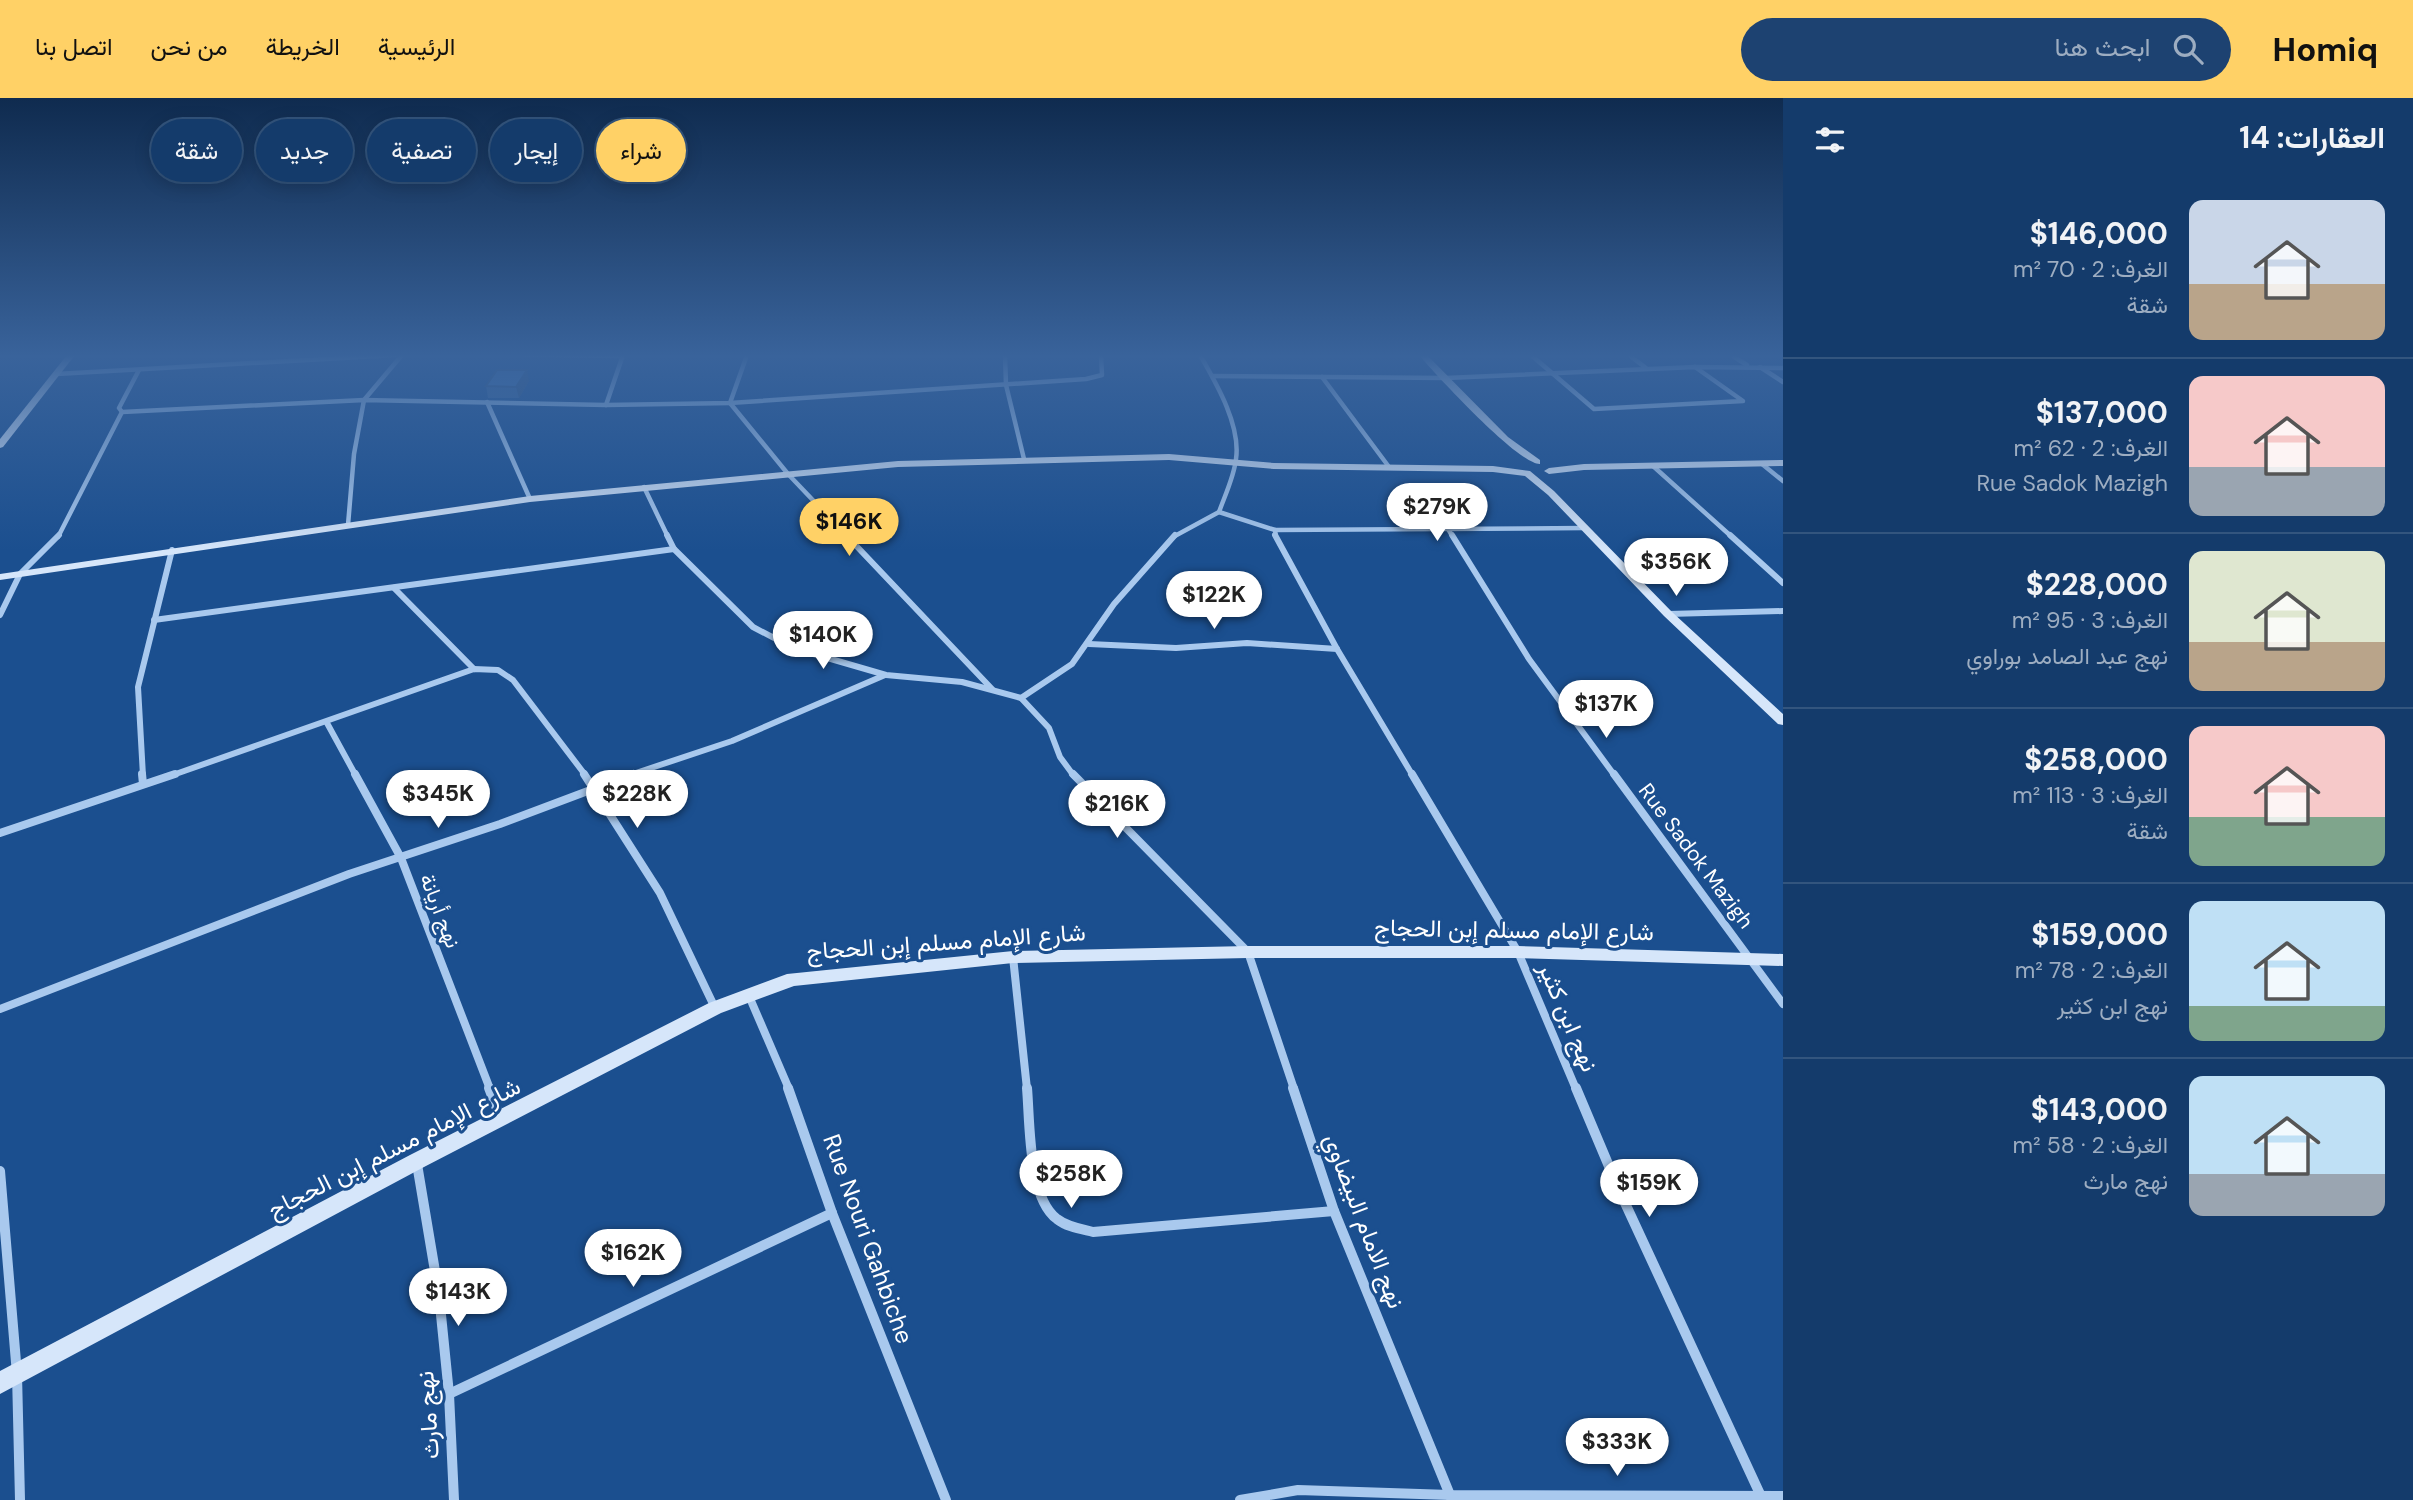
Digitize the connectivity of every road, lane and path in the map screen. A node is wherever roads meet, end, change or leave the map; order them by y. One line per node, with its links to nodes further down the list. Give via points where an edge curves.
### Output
1 (19, 420): 11 (street)
2 (118, 420): 36 (street, via 62,533)
3 (360, 420): 30 (street)
4 (494, 420): 28 (street)
5 (744, 420): 24 (street)
6 (1015, 420): 12 (street)
7 (1228, 420): 13 (street, via 1237,447)
8 (1354, 420): 19 (street)
9 (1487, 420): 10 (street)
10 (1505, 439): 14 (street); 15 (street)
11 (0, 445)
12 (1024, 459): 13 (street, via 1169,457); 24 (street)
13 (1236, 462): 19 (street); 29 (street)
14 (1516, 463): 15 (street); 21 (street); 23 (street)
15 (1539, 463): 20 (street); 22 (street)
16 (1783, 463): 17 (street)
17 (1762, 464): 18 (street); 25 (street)
18 (1653, 466): 20 (street); 38 (street)
19 (1389, 467): 21 (street)
20 (1584, 467): 22 (street)
21 (1493, 469): 23 (street)
22 (1549, 472): 23 (street); 27 (street)
23 (1526, 473): 27 (street)
24 (788, 474): 26 (street); 48 (street)
25 (1783, 481)
26 (644, 488): 28 (street); 34 (street)
27 (1551, 493): 31 (street)
28 (530, 499): 30 (street)
29 (1219, 512): 33 (street); 44 (street, via 1172,538 1114,604)
30 (348, 524): 35 (street)
31 (1585, 528): 32 (street); 41 (street)
32 (1448, 529): 33 (street); 59 (street, Rue Sadok Mazigh, via 1529,659)
33 (1275, 530): 45 (street, نهج ابن كثير, via 1276,542)
34 (674, 549): 39 (street); 47 (street, via 753,627 793,648)
35 (172, 550): 36 (street); 43 (street)
36 (20, 574): 37 (street); 42 (street)
37 (0, 577)
38 (1783, 583)
39 (394, 588): 43 (street); 46 (street)
40 (1783, 611): 41 (street)
41 (1668, 614): 50 (street)
42 (0, 615)
43 (154, 620): 52 (street, via 138,687)
44 (1089, 644): 45 (street, via 1176,648 1247,643); 49 (street, via 1072,664)
45 (1337, 649): 57 (street, نهج ابن كثير)
46 (474, 669): 51 (street); 53 (street, via 498,670 513,680)
47 (886, 675): 48 (street, via 962,682); 53 (street, via 732,741)
48 (994, 691): 49 (street)
49 (1021, 698): 56 (street, via 1049,728 1060,757 1079,782)
50 (1783, 721)
51 (327, 723): 52 (street); 55 (street, نهج أريانة)
52 (143, 784): 54 (street)
53 (594, 787): 55 (street); 63 (street, via 660,893)
54 (0, 833)
55 (401, 858): 64 (street); 65 (street, نهج أريانة)
56 (1248, 952): 57 (street, شارع اﻹمام مسلم إبن الحجاج); 58 (street, شارع اﻹمام مسلم إبن الحجاج); 68 (street, نهج الامام البيضاوي)
57 (1518, 952): 59 (street, شارع اﻹمام مسلم إبن الحجاج); 73 (street, نهج ابن كثير, via 1619,1190)
58 (1013, 957): 61 (street, شارع اﻹمام مسلم إبن الحجاج, via 793,979); 68 (street, via 1037,1186 1042,1206 1052,1216 1093,1232)
59 (1752, 960): 60 (street, شارع اﻹمام مسلم إبن الحجاج); 62 (street, Rue Sadok Mazigh)
60 (1783, 961)
61 (748, 995): 63 (street, شارع اﻹمام مسلم إبن الحجاج); 69 (street, Rue Nouri Gahbiche, via 802,1123)
62 (1783, 1004)
63 (715, 1008): 65 (street, شارع اﻹمام مسلم إبن الحجاج)
64 (0, 1009)
65 (501, 1119): 66 (street, شارع اﻹمام مسلم إبن الحجاج)
66 (417, 1161): 70 (street, شارع اﻹمام مسلم إبن الحجاج); 72 (street, نهج مارث, via 439,1295)
67 (0, 1171): 70 (street)
68 (1334, 1212): 75 (street, نهج الامام البيضاوي)
69 (832, 1213): 72 (street); 78 (street, Rue Nouri Gahbiche)
70 (17, 1374): 71 (street, شارع اﻹمام مسلم إبن الحجاج); 76 (street)
71 (0, 1383)
72 (449, 1394): 77 (street, نهج مارث)
73 (1760, 1494): 74 (street); 75 (street)
74 (1783, 1496)
75 (1451, 1497): 79 (street, via 1298,1490)
76 (20, 1500)
77 (454, 1500)
78 (946, 1500)
79 (1240, 1500)

